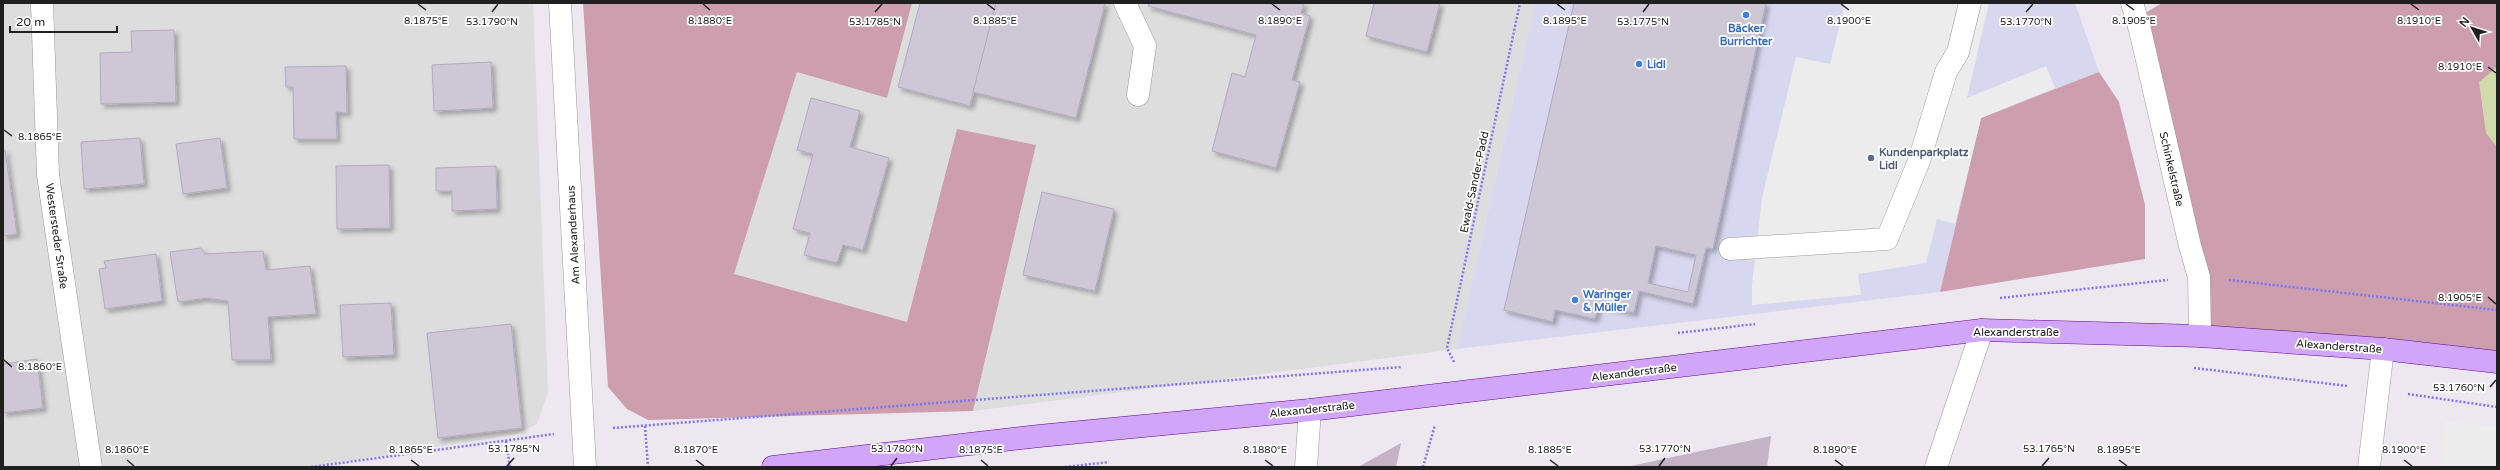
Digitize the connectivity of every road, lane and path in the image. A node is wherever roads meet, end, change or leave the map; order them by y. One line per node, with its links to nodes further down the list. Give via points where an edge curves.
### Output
1 (42, 3): 27 (street, Westersteder Straße, via 48,175)
2 (560, 3): 25 (street, Am Alexanderhaus)
3 (1125, 3): 7 (street, via 1145,46)
4 (1520, 3): 17 (path, Ewald-Sander-Padd, via 1447,348)
5 (1970, 3): 8 (street, via 1958,52 1946,72 1919,161 1887,239)
6 (2132, 3): 9 (street, Schinkelstraße)
7 (1138, 95)
8 (1730, 249)
9 (2199, 277): 10 (path); 11 (path); 15 (street, Schinkelstraße)
10 (1995, 299)
11 (2497, 310)
12 (1759, 324): 14 (path)
13 (1982, 330): 15 (main road, Alexanderstraße); 22 (main road, Alexanderstraße); 35 (street)
14 (1673, 334)
15 (2200, 336): 16 (main road, Alexanderstraße)
16 (2383, 349): 19 (main road, Alexanderstraße); 36 (street)
17 (1454, 362): 18 (path); 20 (path)
18 (1462, 362)
19 (2497, 362)
20 (1446, 363)
21 (1406, 366): 24 (path)
22 (1310, 410): 32 (main road, Alexanderstraße, via 1039,436); 33 (street)
23 (1436, 421): 34 (path)
24 (645, 426): 25 (path); 31 (path)
25 (583, 430): 26 (path); 30 (street, Am Alexanderhaus)
26 (506, 441): 28 (path); 29 (path)
27 (91, 467)
28 (311, 467)
29 (510, 467)
30 (585, 467)
31 (648, 467)
32 (773, 467)
33 (1306, 467)
34 (1423, 467)
35 (1936, 467)
36 (2369, 467)

